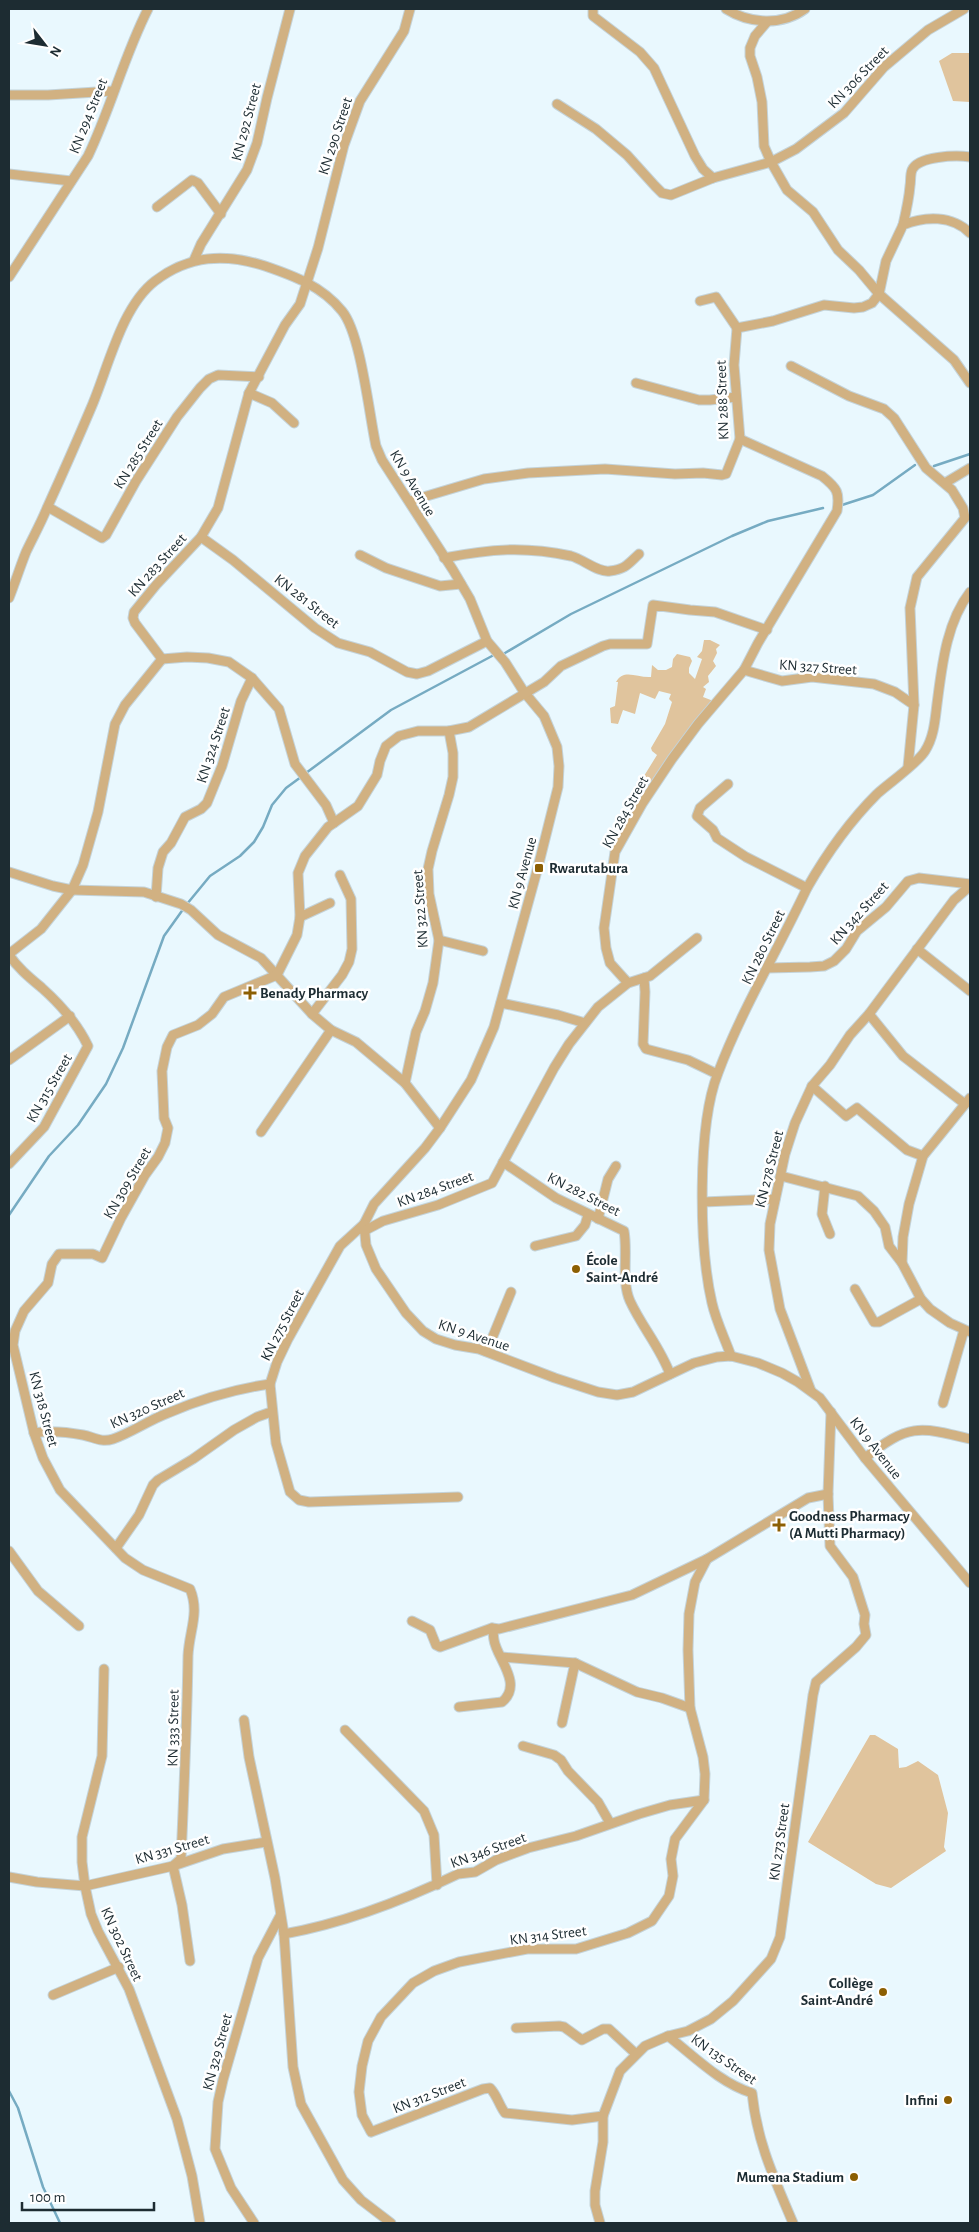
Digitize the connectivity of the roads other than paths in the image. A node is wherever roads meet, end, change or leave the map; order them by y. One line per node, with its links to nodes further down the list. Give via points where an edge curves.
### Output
1 (148, 9): 9 (street, KN 294 Street)
2 (290, 9): 18 (street, KN 292 Street, via 257,143 244,176)
3 (410, 9): 23 (street, KN 290 Street, via 404,31 360,101 344,145 318,248)
4 (593, 9): 15 (street, via 593,16 640,52 654,68 695,156)
5 (726, 9): 8 (street)
6 (805, 9): 8 (street, via 777,22)
7 (964, 9): 13 (street, KN 306 Street, via 928,30 884,67 844,113 796,149)
8 (767, 22): 13 (street, via 755,36 750,56 762,102 764,146)
9 (113, 91): 10 (street); 16 (street, KN 294 Street, via 97,137)
10 (9, 95)
11 (558, 104): 15 (street, KN 306 Street, via 627,155 662,193 670,195)
12 (970, 157): 19 (street, via 956,155 916,165 911,171)
13 (771, 162): 15 (street, KN 306 Street); 24 (street, via 788,190 813,212 838,250)
14 (9, 174): 16 (street)
15 (713, 178)
16 (71, 181): 22 (street, KN 294 Street)
17 (157, 207): 18 (street, via 192,180 198,183)
18 (221, 214): 21 (street, KN 292 Street)
19 (903, 224): 20 (street, via 939,218 956,223); 24 (street, via 886,261)
20 (970, 233)
21 (194, 260): 23 (street, KN 9 Avenue, via 231,257); 38 (street, KN 9 Avenue, via 154,282 134,303)
22 (9, 277)
23 (306, 281): 28 (street, KN 283 Street, via 300,304 285,325); 37 (street, KN 9 Avenue, via 343,312 352,330 376,446)
24 (879, 294): 26 (street, via 872,304 863,307 824,306); 30 (street, via 954,360)
25 (700, 302): 26 (street, via 716,297)
26 (737, 328): 32 (street, KN 288 Street, via 734,353)
27 (790, 366): 36 (street, via 849,396 884,409 894,418 926,468)
28 (259, 377): 31 (street, KN 283 Street); 38 (street, KN 285 Street, via 218,375 200,388 166,433 102,538)
29 (636, 383): 32 (street, via 699,400)
30 (970, 383)
31 (249, 393): 33 (street, via 272,403); 39 (street, KN 283 Street, via 218,508)
32 (736, 397): 34 (street, KN 288 Street)
33 (294, 423)
34 (740, 439): 37 (street, KN 288 Street, via 729,469 722,475 605,469 536,472 484,478); 46 (street, KN 284 Street, via 822,476 833,485 839,497 832,523)
35 (970, 468): 36 (street)
36 (945, 483): 52 (street, via 959,500 965,518 917,577 910,608)
37 (410, 501): 42 (street, KN 9 Avenue)
38 (48, 507): 45 (street, KN 9 Avenue)
39 (201, 537): 47 (street, KN 281 Street, via 338,643 370,652 407,672 416,674 428,670); 48 (street, KN 283 Street, via 156,585 132,618)
40 (639, 554): 42 (street, via 625,568 608,572 574,556 524,550 485,550)
41 (360, 555): 43 (street, via 386,568 440,586)
42 (444, 558): 43 (street, KN 9 Avenue)
43 (461, 584): 47 (street, KN 9 Avenue)
44 (970, 592): 54 (street, KN 280 Street, via 955,618 944,654 930,741 924,752)
45 (9, 598)
46 (767, 630): 49 (street, KN 284 Street); 51 (street, via 715,612 653,604 647,644 603,646 561,666 544,682)
47 (487, 640): 51 (street, KN 9 Avenue)
48 (162, 659): 50 (street, via 187,657 229,662); 61 (street, via 125,705 115,724 98,812 83,865)
49 (744, 670): 52 (street, KN 327 Street, via 782,681 812,677 874,684 895,692); 73 (street, KN 284 Street, via 672,759 615,852 604,928 610,963)
50 (252, 678): 56 (street, via 279,709 295,764 326,805); 62 (street, KN 324 Street, via 241,701 222,766 207,803 201,810 185,816 172,843 163,852)
51 (524, 692): 53 (street, via 482,720); 75 (street, KN 9 Avenue, via 544,716 551,732 559,766 558,787)
52 (914, 705): 54 (street)
53 (449, 731): 56 (street, via 418,731 399,736 386,746 377,775 358,806); 66 (street, KN 322 Street, via 453,777 428,869 429,894)
54 (908, 767): 60 (street, KN 280 Street, via 863,808 840,836)
55 (728, 784): 60 (street, via 700,808 697,816 717,838 746,858)
56 (334, 823): 64 (street, via 305,856 298,873)
57 (9, 872): 61 (street)
58 (340, 875): 76 (street, via 351,899 352,949 342,975)
59 (970, 885): 67 (street, KN 278 Street, via 954,900); 70 (street, KN 342 Street, via 919,878 908,881 886,907 857,932 834,961 810,968)
60 (807, 888): 70 (street, KN 280 Street)
61 (72, 890): 62 (street, via 144,892); 69 (street, via 41,929)
62 (156, 896): 71 (street, via 191,910 218,935 261,958)
63 (330, 903): 64 (street)
64 (300, 917): 71 (street, via 298,935)
65 (697, 938): 72 (street)
66 (439, 940): 68 (street); 83 (street, KN 322 Street, via 433,983 416,1032)
67 (917, 949): 74 (street); 77 (street, KN 278 Street)
68 (483, 951)
69 (9, 954): 78 (street, KN 315 Street, via 22,972)
70 (768, 968): 82 (street, KN 280 Street)
71 (277, 975): 76 (street); 101 (street, KN 309 Street, via 224,997 212,1014 198,1025 173,1036 162,1071 164,1118 168,1128 165,1143)
72 (644, 978): 73 (street); 82 (street, via 642,1038 646,1049 688,1060)
73 (628, 983): 79 (street, KN 284 Street)
74 (970, 991)
75 (501, 1003): 79 (street); 86 (street, KN 9 Avenue, via 471,1080)
76 (312, 1014): 80 (street)
77 (869, 1014): 84 (street, KN 278 Street); 85 (street, via 903,1056)
78 (70, 1016): 81 (street); 90 (street, KN 315 Street, via 88,1046 44,1127)
79 (585, 1023): 89 (street, KN 284 Street, via 541,1090)
80 (331, 1030): 83 (street, via 356,1042); 87 (street)
81 (9, 1060)
82 (717, 1074): 95 (street, KN 280 Street, via 706,1120)
83 (405, 1083): 86 (street)
84 (812, 1086): 88 (street, via 846,1116 857,1108 907,1150); 92 (street, KN 278 Street, via 795,1123)
85 (968, 1101): 88 (street)
86 (440, 1128): 98 (street, KN 9 Avenue, via 379,1197)
87 (261, 1132)
88 (924, 1156): 102 (street, via 909,1204)
89 (503, 1162): 96 (street, KN 282 Street, via 556,1198); 98 (street, KN 284 Street, via 492,1183 438,1205)
90 (9, 1164)
91 (616, 1166): 97 (street, via 608,1179)
92 (781, 1176): 93 (street); 94 (street, KN 278 Street)
93 (825, 1186): 99 (street, via 822,1214); 102 (street, via 858,1196 874,1211 885,1228 889,1246)
94 (775, 1199): 95 (street); 111 (street, KN 278 Street, via 769,1244 771,1272 780,1310)
95 (703, 1202): 108 (street, KN 280 Street, via 710,1293 716,1319)
96 (588, 1215): 97 (street, KN 282 Street); 100 (street, via 576,1236)
97 (598, 1218): 109 (street, KN 282 Street, via 624,1232 629,1300 663,1356)
98 (364, 1227): 107 (street, KN 9 Avenue, via 366,1246 376,1269 406,1313 423,1331 446,1342); 110 (street, KN 275 Street, via 340,1246 276,1362)
99 (830, 1234)
100 (535, 1246)
101 (102, 1258): 115 (street, KN 318 Street, via 93,1254 59,1254 52,1264 48,1283 24,1312 15,1331 13,1345)
102 (902, 1263): 105 (street)
103 (855, 1289): 105 (street, via 874,1322)
104 (511, 1292): 107 (street)
105 (921, 1300): 106 (street, via 937,1316)
106 (967, 1331): 112 (street)
107 (485, 1351): 109 (street, KN 9 Avenue, via 555,1378 617,1395 633,1392)
108 (731, 1356): 109 (street, KN 9 Avenue, via 694,1363); 111 (street, KN 9 Avenue, via 782,1373)
109 (670, 1374)
110 (270, 1384): 114 (street, KN 275 Street); 115 (street, KN 320 Street, via 198,1401 112,1439 100,1441 57,1431)
111 (811, 1390): 113 (street, KN 9 Avenue)
112 (943, 1403)
113 (831, 1411): 117 (street, KN 9 Avenue); 118 (street, KN 273 Street)
114 (271, 1412): 119 (street, KN 275 Street, via 290,1492 299,1500); 120 (street, via 234,1430 158,1480)
115 (34, 1433): 120 (street, KN 318 Street, via 60,1490)
116 (970, 1439): 117 (street, via 923,1429 903,1432)
117 (865, 1458): 123 (street, KN 9 Avenue)
118 (828, 1494): 122 (street, via 808,1498); 150 (street, KN 273 Street, via 830,1546 853,1578 865,1615 866,1635 816,1682 780,1937 771,1959 733,2001 711,2019 688,2031)
119 (458, 1497)
120 (116, 1548): 124 (street, KN 318 Street, via 144,1570)
121 (9, 1551): 126 (street, via 38,1591)
122 (707, 1559): 127 (street, via 632,1595 499,1629); 132 (street, via 695,1582 689,1614)
123 (970, 1583)
124 (190, 1588): 140 (street, KN 333 Street, via 196,1609 188,1653 186,1778 180,1858)
125 (412, 1621): 127 (street, via 430,1630 440,1647)
126 (79, 1626)
127 (492, 1628): 128 (street)
128 (502, 1657): 129 (street); 131 (street, via 508,1674 507,1698 502,1702)
129 (575, 1663): 132 (street, via 637,1692); 134 (street)
130 (104, 1669): 143 (street, KN 302 Street, via 102,1756 82,1837)
131 (459, 1707)
132 (690, 1708): 137 (street, via 703,1757)
133 (244, 1720): 139 (street)
134 (562, 1723)
135 (345, 1730): 142 (street, via 424,1811 434,1835)
136 (523, 1746): 138 (street, via 561,1760 598,1802)
137 (704, 1800): 138 (street, KN 346 Street, via 670,1805); 153 (street, KN 314 Street, via 675,1839 669,1896 652,1921 628,1933 576,1949 527,1949 459,1962 413,1983 381,2016 368,2041 359,2092 362,2115)
138 (610, 1823): 142 (street, KN 346 Street, via 511,1854 475,1872 458,1874)
139 (266, 1842): 140 (street, KN 331 Street, via 223,1849); 144 (street)
140 (173, 1866): 143 (street, KN 331 Street); 146 (street)
141 (9, 1877): 143 (street, KN 331 Street)
142 (436, 1885): 145 (street, KN 346 Street, via 363,1915)
143 (85, 1886): 147 (street, KN 302 Street, via 98,1931)
144 (280, 1916): 145 (street); 155 (street, KN 329 Street, via 258,1958 218,2102 215,2149 231,2188)
145 (284, 1934): 156 (street, via 293,2067 301,2104 342,2180 361,2200)
146 (190, 1961)
147 (119, 1967): 148 (street); 154 (street, KN 302 Street, via 177,2119)
148 (52, 1995)
149 (516, 2028): 151 (street, via 559,2026 582,2040 609,2029)
150 (668, 2036): 151 (street, KN 273 Street, via 645,2046); 158 (street, KN 135 Street, via 716,2074 752,2093 768,2167)
151 (636, 2054): 152 (street, KN 273 Street, via 620,2071)
152 (603, 2116): 153 (street, KN 312 Street, via 572,2120 505,2113 490,2088); 157 (street, KN 273 Street, via 603,2142 595,2191)
153 (371, 2132)
154 (200, 2223)
155 (254, 2223)
156 (392, 2223)
157 (600, 2223)
158 (793, 2223)

